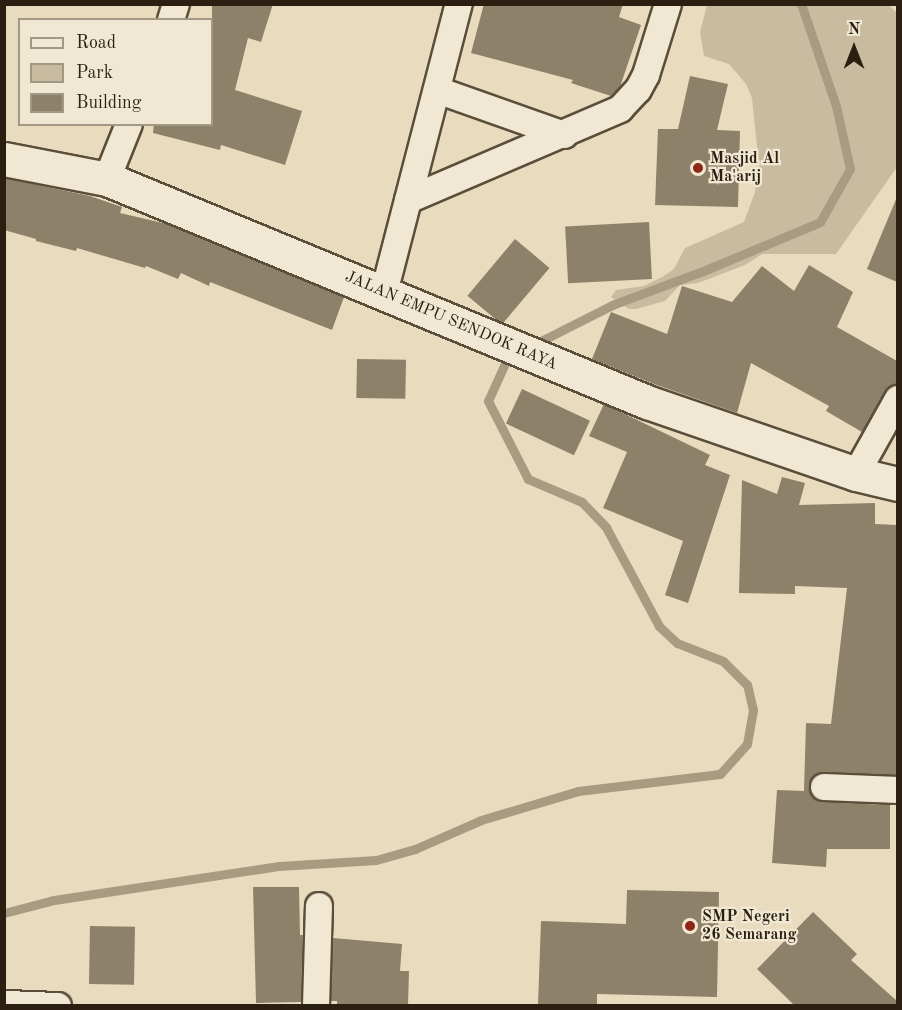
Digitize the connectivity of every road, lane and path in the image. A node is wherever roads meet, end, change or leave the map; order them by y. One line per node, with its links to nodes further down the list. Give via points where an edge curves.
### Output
1 (459, 4): 3 (street)
2 (668, 4): 5 (street, via 638,90 620,109)
3 (437, 90): 5 (street); 8 (street)
4 (128, 126): 7 (street)
5 (564, 135): 8 (street)
6 (4, 159): 7 (main road, JALAN EMPU SENDOK RAYA)
7 (107, 179): 9 (main road, JALAN EMPU SENDOK RAYA)
8 (408, 200): 9 (street)
9 (384, 293): 11 (main road, JALAN EMPU SENDOK RAYA, via 647,402)
10 (897, 399): 11 (street)
11 (856, 474): 12 (main road, JALAN EMPU SENDOK RAYA)
12 (897, 484)
13 (824, 787): 14 (street)
14 (897, 790)
15 (318, 906): 18 (street)
16 (6, 1004): 17 (street)
17 (58, 1005)
18 (316, 1005)

